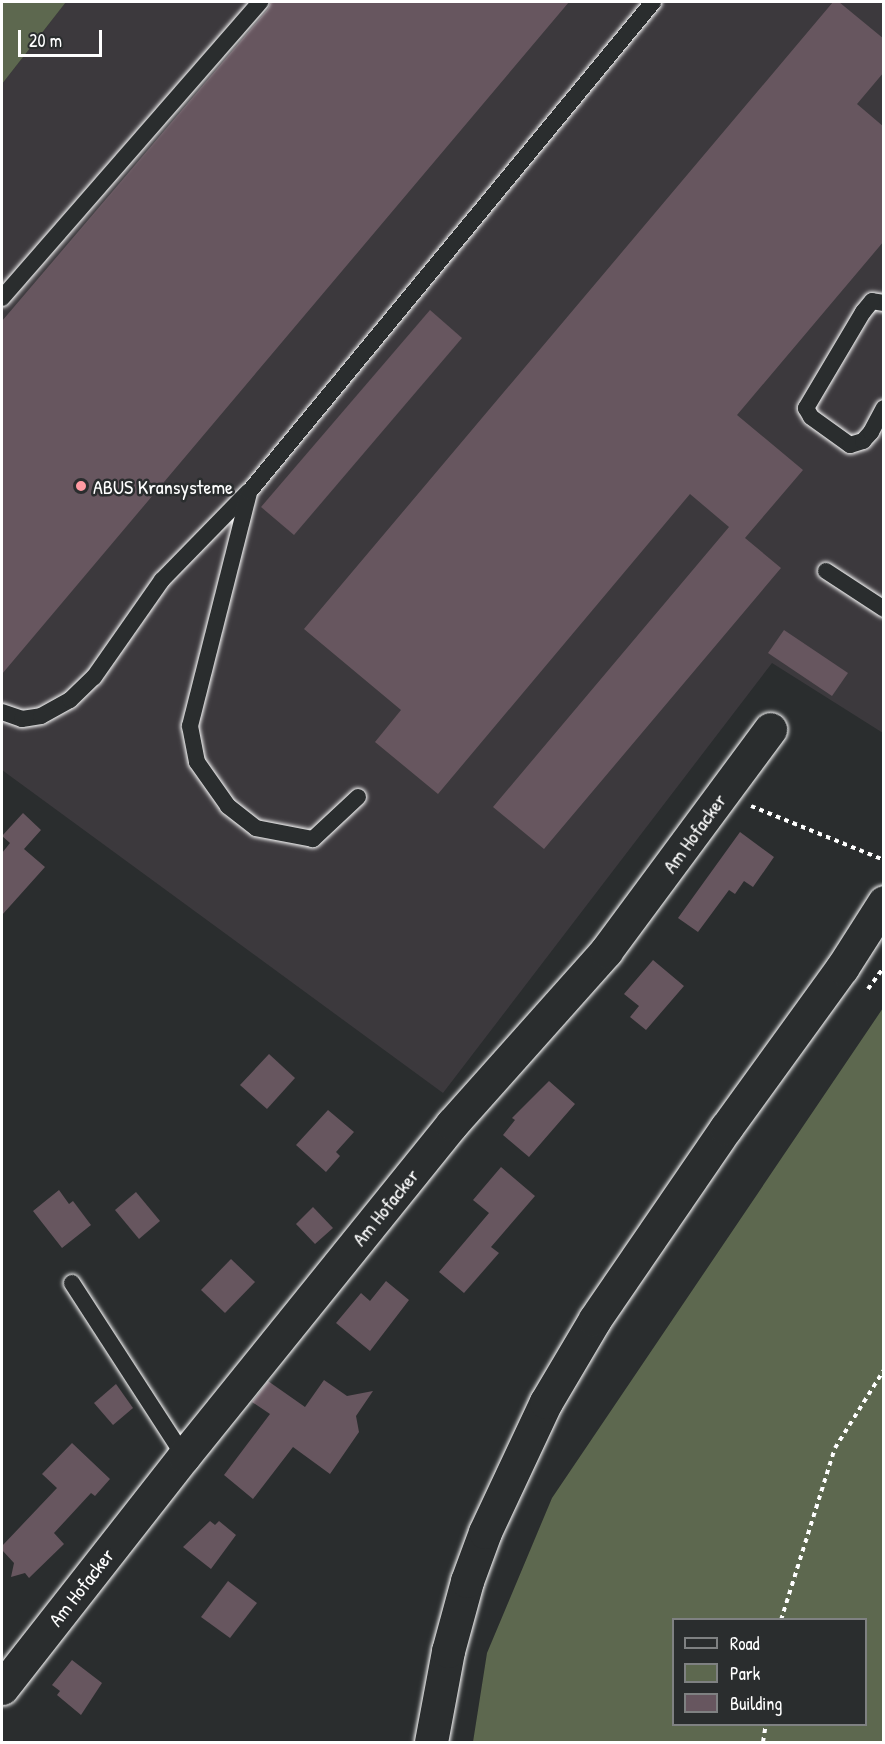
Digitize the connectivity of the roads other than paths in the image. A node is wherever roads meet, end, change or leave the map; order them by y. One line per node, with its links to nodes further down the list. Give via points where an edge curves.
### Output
1 (260, 2): 3 (lane)
2 (653, 2): 6 (lane)
3 (2, 298)
4 (884, 303): 5 (lane, via 872,301 863,312 806,408 811,417 850,445 863,441 872,432)
5 (884, 408)
6 (249, 492): 9 (lane, via 162,580 94,677 70,700 41,716 22,718); 11 (lane, via 190,726 197,762 228,806 256,828 313,839)
7 (826, 571): 8 (lane)
8 (884, 609)
9 (2, 712)
10 (770, 729): 14 (street, Am Hofacker, via 606,951 452,1124)
11 (358, 797)
12 (884, 902): 16 (street, via 842,968 602,1309 546,1402 490,1521 467,1581 448,1651)
13 (72, 1284): 14 (lane)
14 (184, 1455): 15 (street, Am Hofacker)
15 (2, 1688)
16 (431, 1743)

